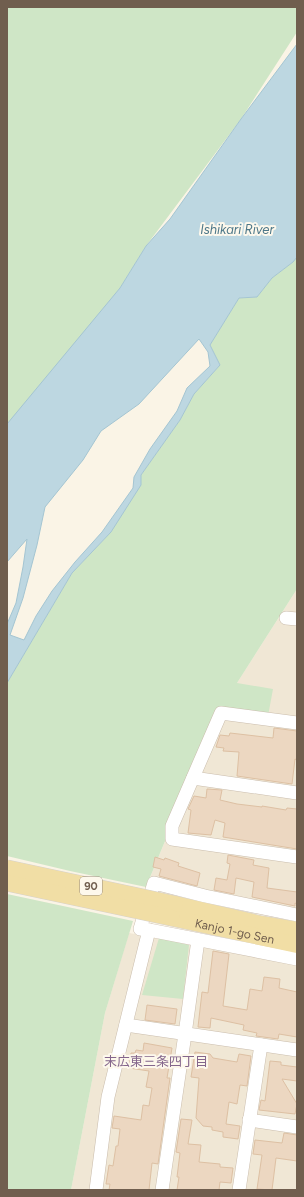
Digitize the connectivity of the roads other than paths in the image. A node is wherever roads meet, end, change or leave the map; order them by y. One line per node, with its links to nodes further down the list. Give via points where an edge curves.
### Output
1 (297, 723): 2 (street, via 221,713)
2 (193, 778): 3 (street); 4 (street, via 172,826 172,839)
3 (297, 794)
4 (297, 857)
5 (7, 868): 7 (main road, 90, bridge)
6 (7, 883): 7 (main road, 90, bridge)
7 (173, 911): 10 (main road, Kanjo 1-go Sen / 90); 12 (main road, Kanjo 1-go Sen / 90)
8 (297, 915): 9 (street, via 154,883 140,929)
9 (149, 930): 11 (street); 14 (street)
10 (297, 930)
11 (198, 940): 13 (street); 15 (street)
12 (297, 945)
13 (297, 959)
14 (126, 1025): 15 (street); 20 (street, via 108,1097)
15 (185, 1034): 16 (street); 21 (street)
16 (261, 1045): 17 (street); 18 (street)
17 (297, 1050)
18 (249, 1120): 19 (street); 22 (street)
19 (297, 1127)
20 (96, 1190)
21 (162, 1190)
22 (240, 1190)

